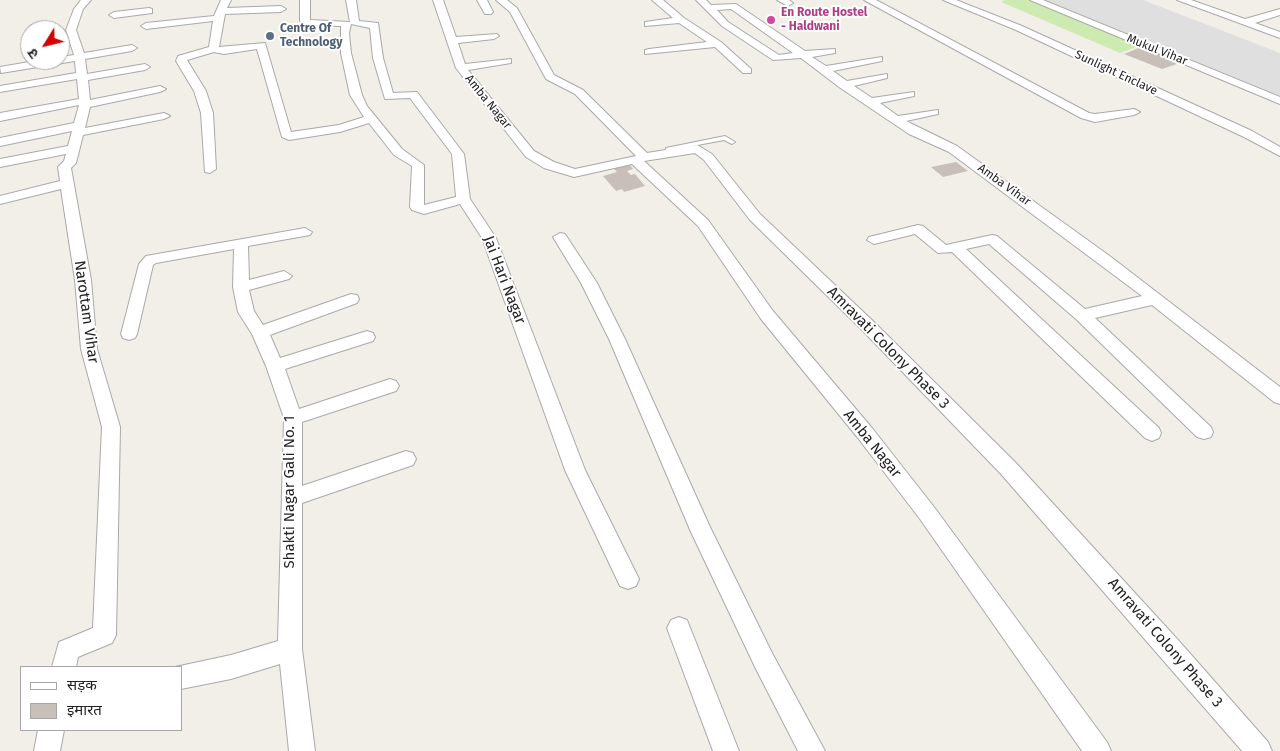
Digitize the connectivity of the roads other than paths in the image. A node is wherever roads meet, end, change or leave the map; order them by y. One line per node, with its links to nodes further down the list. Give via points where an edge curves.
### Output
1 (86, 0): 31 (street, Narottam Vihar, via 71,30)
2 (124, 0): 19 (street)
3 (226, 0): 20 (street)
4 (305, 0): 23 (street, via 305,21 308,23)
5 (351, 0): 23 (street)
6 (438, 0): 29 (street, Amba Nagar)
7 (482, 0): 17 (street)
8 (501, 0): 66 (street, via 514,10 550,77 579,92)
9 (657, 0): 21 (street)
10 (870, 0): 56 (street, via 1085,116 1095,118)
11 (948, 0): 64 (street, Sunlight Enclave, via 1028,32)
12 (1035, 0): 52 (street, Mukul Vihar)
13 (1182, 0): 22 (street)
14 (706, 4): 37 (street, Amba Vihar, via 733,6)
15 (281, 9): 20 (street)
16 (149, 11): 19 (street)
17 (488, 12)
18 (1280, 12): 22 (street)
19 (114, 15): 25 (street)
20 (220, 15): 26 (street); 33 (street)
21 (681, 20): 24 (street); 30 (street)
22 (1247, 22): 27 (street)
23 (350, 23): 59 (street, via 344,33 346,52 356,95); 71 (street, Jai Hari Nagar, via 375,25 378,58 390,98 412,94 458,154)
24 (648, 24)
25 (108, 26)
26 (146, 26)
27 (1280, 35)
28 (494, 36): 29 (street)
29 (451, 42): 42 (street, Amba Nagar)
30 (717, 44): 35 (street); 45 (street)
31 (80, 48): 32 (street); 36 (street); 46 (street, Narottam Vihar)
32 (132, 48)
33 (214, 49): 59 (street, via 224,51 261,45 289,136 340,128); 68 (street, via 182,58 181,62 200,91 207,113)
34 (831, 51): 37 (street)
35 (649, 52)
36 (70, 54)
37 (802, 54): 44 (street, Amba Vihar)
38 (878, 59): 44 (street)
39 (507, 61): 42 (street)
40 (20, 67): 43 (street)
41 (145, 67): 46 (street)
42 (460, 68): 69 (street, Amba Nagar, via 530,154 549,165)
43 (1, 70)
44 (824, 70): 48 (street, Amba Vihar)
45 (746, 71)
46 (82, 76): 50 (street); 54 (street, Narottam Vihar)
47 (883, 76): 48 (street)
48 (843, 85): 53 (street, Amba Vihar)
49 (160, 89): 54 (street)
50 (0, 90)
51 (910, 94): 53 (street)
52 (1280, 101)
53 (869, 102): 60 (street, Amba Vihar)
54 (84, 103): 57 (street); 61 (street, Narottam Vihar)
55 (934, 112): 60 (street)
56 (1134, 112)
57 (0, 116)
58 (164, 116): 61 (street)
59 (371, 119): 71 (street, via 398,152 418,165 419,209)
60 (896, 120): 80 (street, Amba Vihar, via 953,149 1106,260)
61 (77, 136): 62 (street); 67 (street); 70 (street, Narottam Vihar, via 70,163 64,167)
62 (0, 142)
63 (732, 142): 65 (lane, via 725,138 668,149)
64 (1280, 152)
65 (668, 153): 66 (street, Amravati Colony Phase 3); 105 (street, Amravati Colony Phase 3, via 697,149 708,157 755,217 1008,468)
66 (640, 158): 69 (street, Amravati Colony Phase 3); 104 (street, Amba Nagar, via 660,186 703,223 767,315 927,513)
67 (0, 163)
68 (210, 169)
69 (574, 173)
70 (67, 183): 72 (street); 97 (street, Narottam Vihar, via 83,280 89,349 111,427 104,635 67,650)
71 (463, 199): 94 (street, Jai Hari Nagar, via 489,238 576,470)
72 (0, 200)
73 (305, 232): 76 (street)
74 (560, 237): 103 (street, via 589,283 617,339 702,532)
75 (874, 240): 77 (street, via 918,229 943,250)
76 (241, 243): 79 (street, Shakti Nagar Gali No. 1); 84 (street, via 151,259 146,264)
77 (955, 247): 82 (street, via 992,239); 91 (street)
78 (284, 276): 79 (street)
79 (241, 287): 83 (street, Shakti Nagar Gali No. 1, via 246,312)
80 (1154, 299): 82 (street); 88 (street, Amba Vihar)
81 (351, 300): 83 (street)
82 (1082, 315): 90 (street)
83 (260, 332): 86 (street, Shakti Nagar Gali No. 1)
84 (129, 334)
85 (367, 337): 86 (street)
86 (275, 366): 89 (street, Shakti Nagar Gali No. 1)
87 (390, 386): 89 (street)
88 (1280, 397)
89 (293, 418): 93 (street, Shakti Nagar Gali No. 1)
90 (1204, 432)
91 (1152, 433)
92 (406, 459): 93 (street)
93 (291, 498): 96 (street, Shakti Nagar Gali No. 1)
94 (628, 578)
95 (680, 628): 102 (street)
96 (290, 649): 98 (street, via 231,667); 101 (street, Shakti Nagar Gali No. 1)
97 (64, 666)
98 (182, 677)
99 (51, 731): 100 (street)
100 (47, 751)
101 (302, 751)
102 (726, 751)
103 (812, 751)
104 (1098, 751)
105 (1259, 751)

